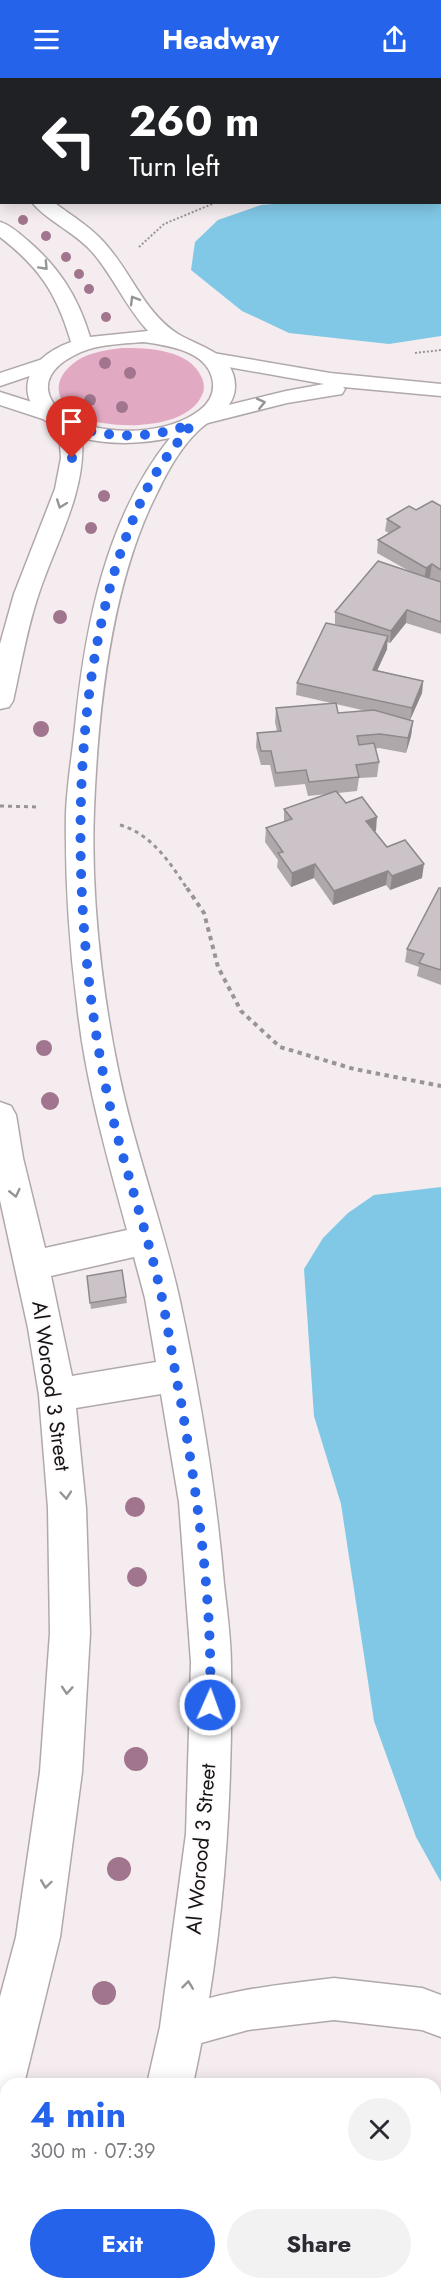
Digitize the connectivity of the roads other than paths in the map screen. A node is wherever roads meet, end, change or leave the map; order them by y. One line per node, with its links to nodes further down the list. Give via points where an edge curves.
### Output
1 (44, 204): 3 (street, one-way to 1, via 141,311 101,250)
2 (0, 228): 4 (street, one-way to 4, via 28,249 55,278 73,309)
3 (175, 341): 4 (street, via 144,336); 5 (street)
4 (82, 344): 6 (street)
5 (213, 359): 8 (street); 12 (street, Al Worood 3 Street, via 222,371 224,395 217,407)
6 (49, 363): 7 (street); 11 (street, via 39,375 36,389 40,403)
7 (0, 380)
8 (371, 384): 9 (street); 12 (street, one-way to 8, via 286,397)
9 (441, 390)
10 (0, 399): 11 (street)
11 (61, 421): 12 (street, via 118,437 170,432); 13 (street, one-way to 13, via 72,458 66,489 26,594)
12 (198, 421): 15 (street, Al Worood 3 Street, via 165,458 144,495 105,607 93,670 80,812 82,905 92,1006 113,1118)
13 (0, 700)
14 (0, 1115): 16 (street, Al Worood 3 Street, one-way to 16)
15 (148, 1240): 16 (street); 17 (street, Al Worood 3 Street)
16 (32, 1265): 18 (street, Al Worood 3 Street)
17 (176, 1375): 18 (street); 20 (street, Al Worood 3 Street, one-way to 17, via 207,1833 211,1662 198,1502)
18 (57, 1395): 21 (street, Al Worood 3 Street, one-way to 21, via 67,1508 70,1634 61,1773 38,1937)
19 (441, 2016): 20 (lane, via 422,2009 334,1999 248,2009)
20 (183, 2027): 22 (street, Al Worood 3 Street)
21 (2, 2078)
22 (171, 2078)

